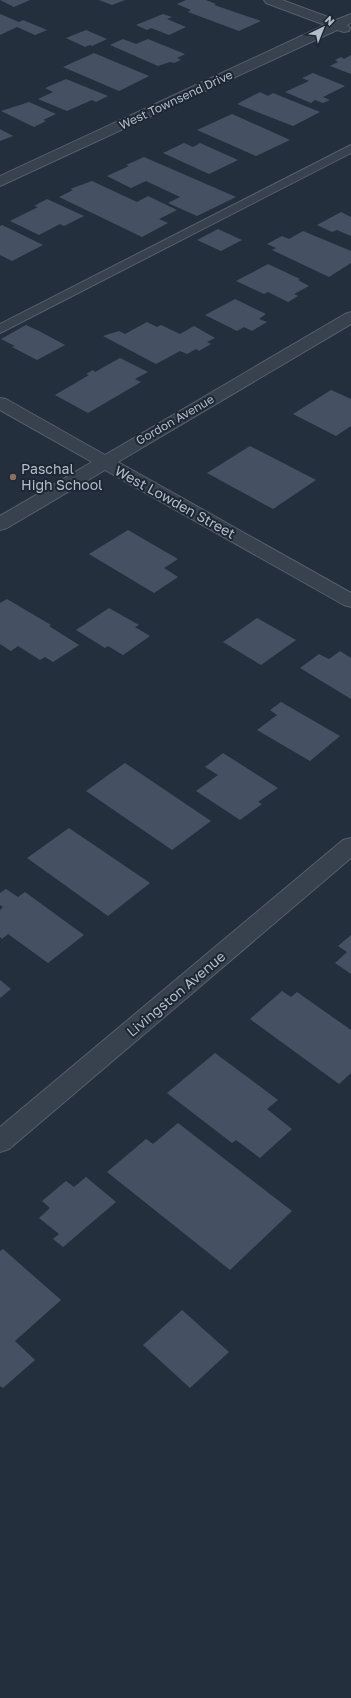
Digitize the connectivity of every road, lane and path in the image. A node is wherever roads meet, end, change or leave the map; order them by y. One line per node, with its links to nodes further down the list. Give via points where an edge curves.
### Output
1 (270, 0): 3 (street)
2 (351, 18): 3 (street, West Townsend Drive)
3 (336, 25): 4 (street); 6 (street, West Townsend Drive)
4 (351, 30)
5 (351, 148): 8 (lane)
6 (0, 182)
7 (351, 317): 10 (street, Gordon Avenue)
8 (0, 329)
9 (0, 403): 10 (street, West Lowden Street)
10 (104, 462): 11 (street, Gordon Avenue); 12 (street, West Lowden Street)
11 (0, 524)
12 (351, 601)
13 (351, 846): 14 (street, Livingston Avenue)
14 (0, 1142)

